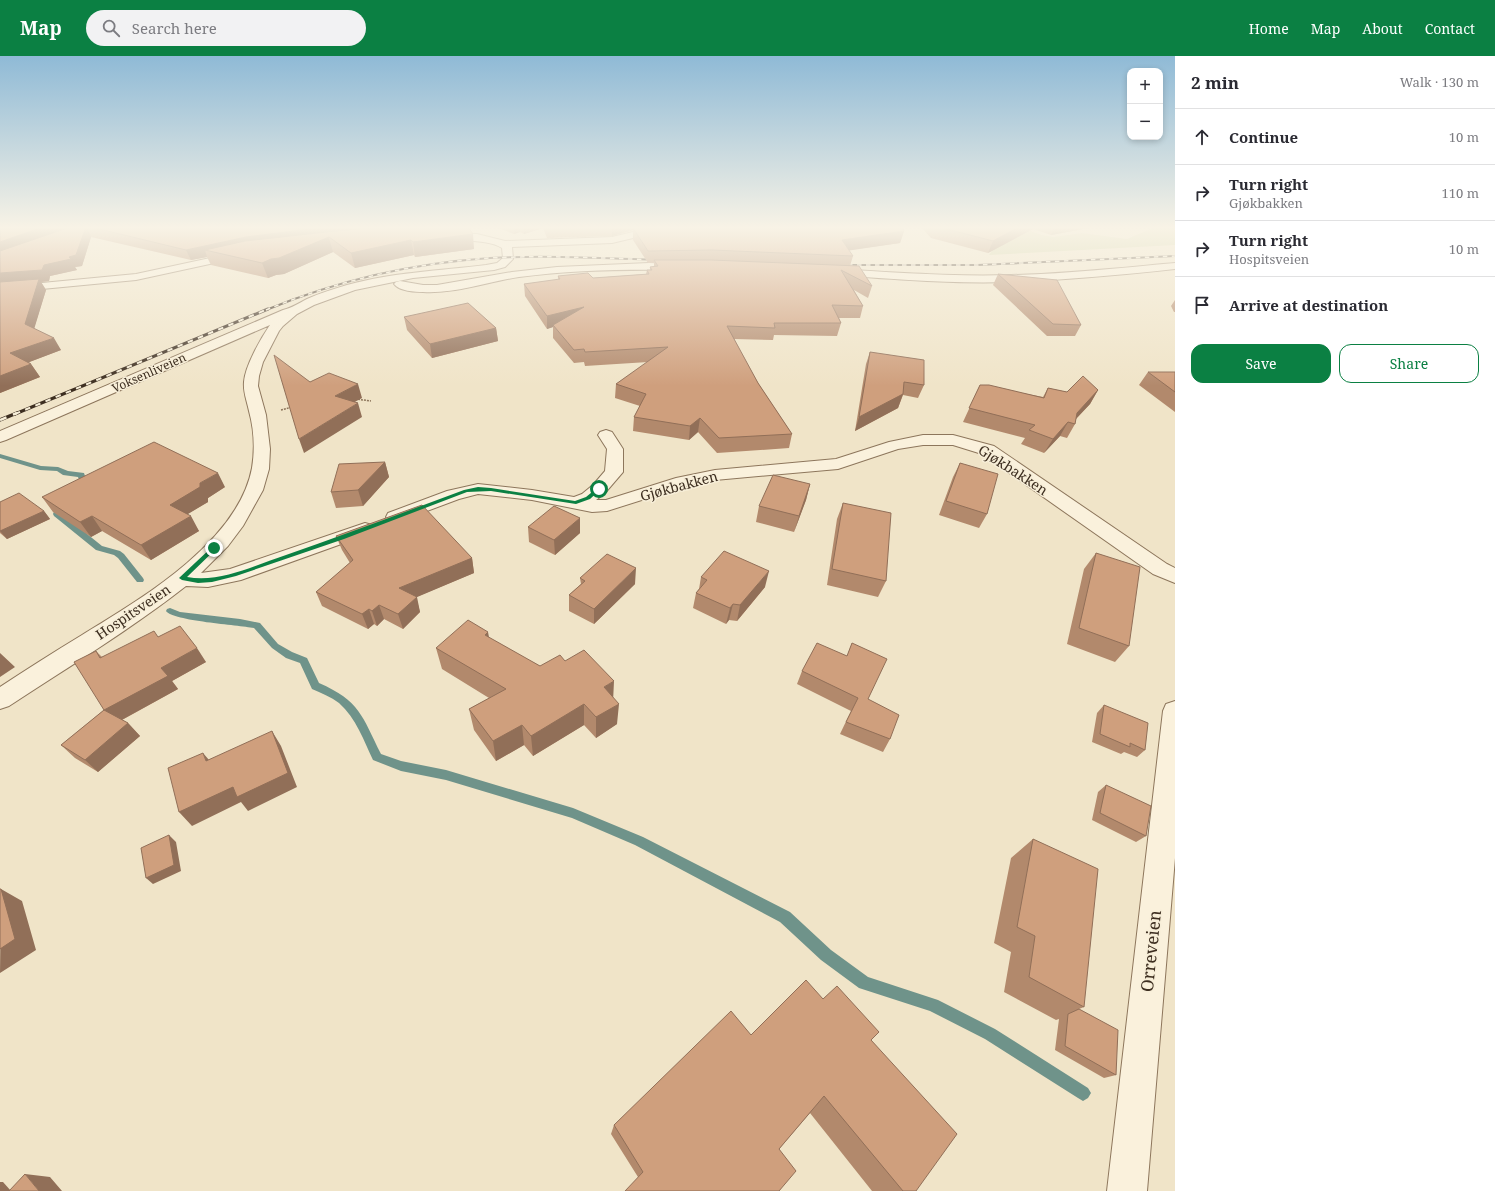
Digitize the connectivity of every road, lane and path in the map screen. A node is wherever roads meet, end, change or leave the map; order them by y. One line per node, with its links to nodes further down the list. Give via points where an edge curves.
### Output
1 (105, 280): 5 (street)
2 (386, 280): 6 (street, Hospitsveien, via 328,295)
3 (392, 280): 4 (street, via 408,287 428,289)
4 (482, 280)
5 (0, 290)
6 (298, 308): 12 (street, Voksenliveien); 15 (street, Hospitsveien, via 277,324 255,365 252,376 251,386 258,414 262,458 258,481 234,524 214,548)
7 (352, 398): 8 (path)
8 (371, 401)
9 (297, 406): 10 (path)
10 (276, 411)
11 (606, 435): 13 (street, via 615,449 614,472 588,498)
12 (0, 437)
13 (576, 503): 14 (street, Gjøkbakken, via 607,505 682,482 715,475 838,464 911,441 953,440 988,450 1160,569); 15 (street, Gjøkbakken, via 491,489 465,491 342,538 234,575 198,581)
14 (1175, 576)
15 (182, 578): 16 (street, Hospitsveien, via 136,611)
16 (0, 699)
17 (1175, 711): 18 (street, Orreveien)
18 (1172, 772): 19 (street, Orreveien)
19 (1127, 1191)

